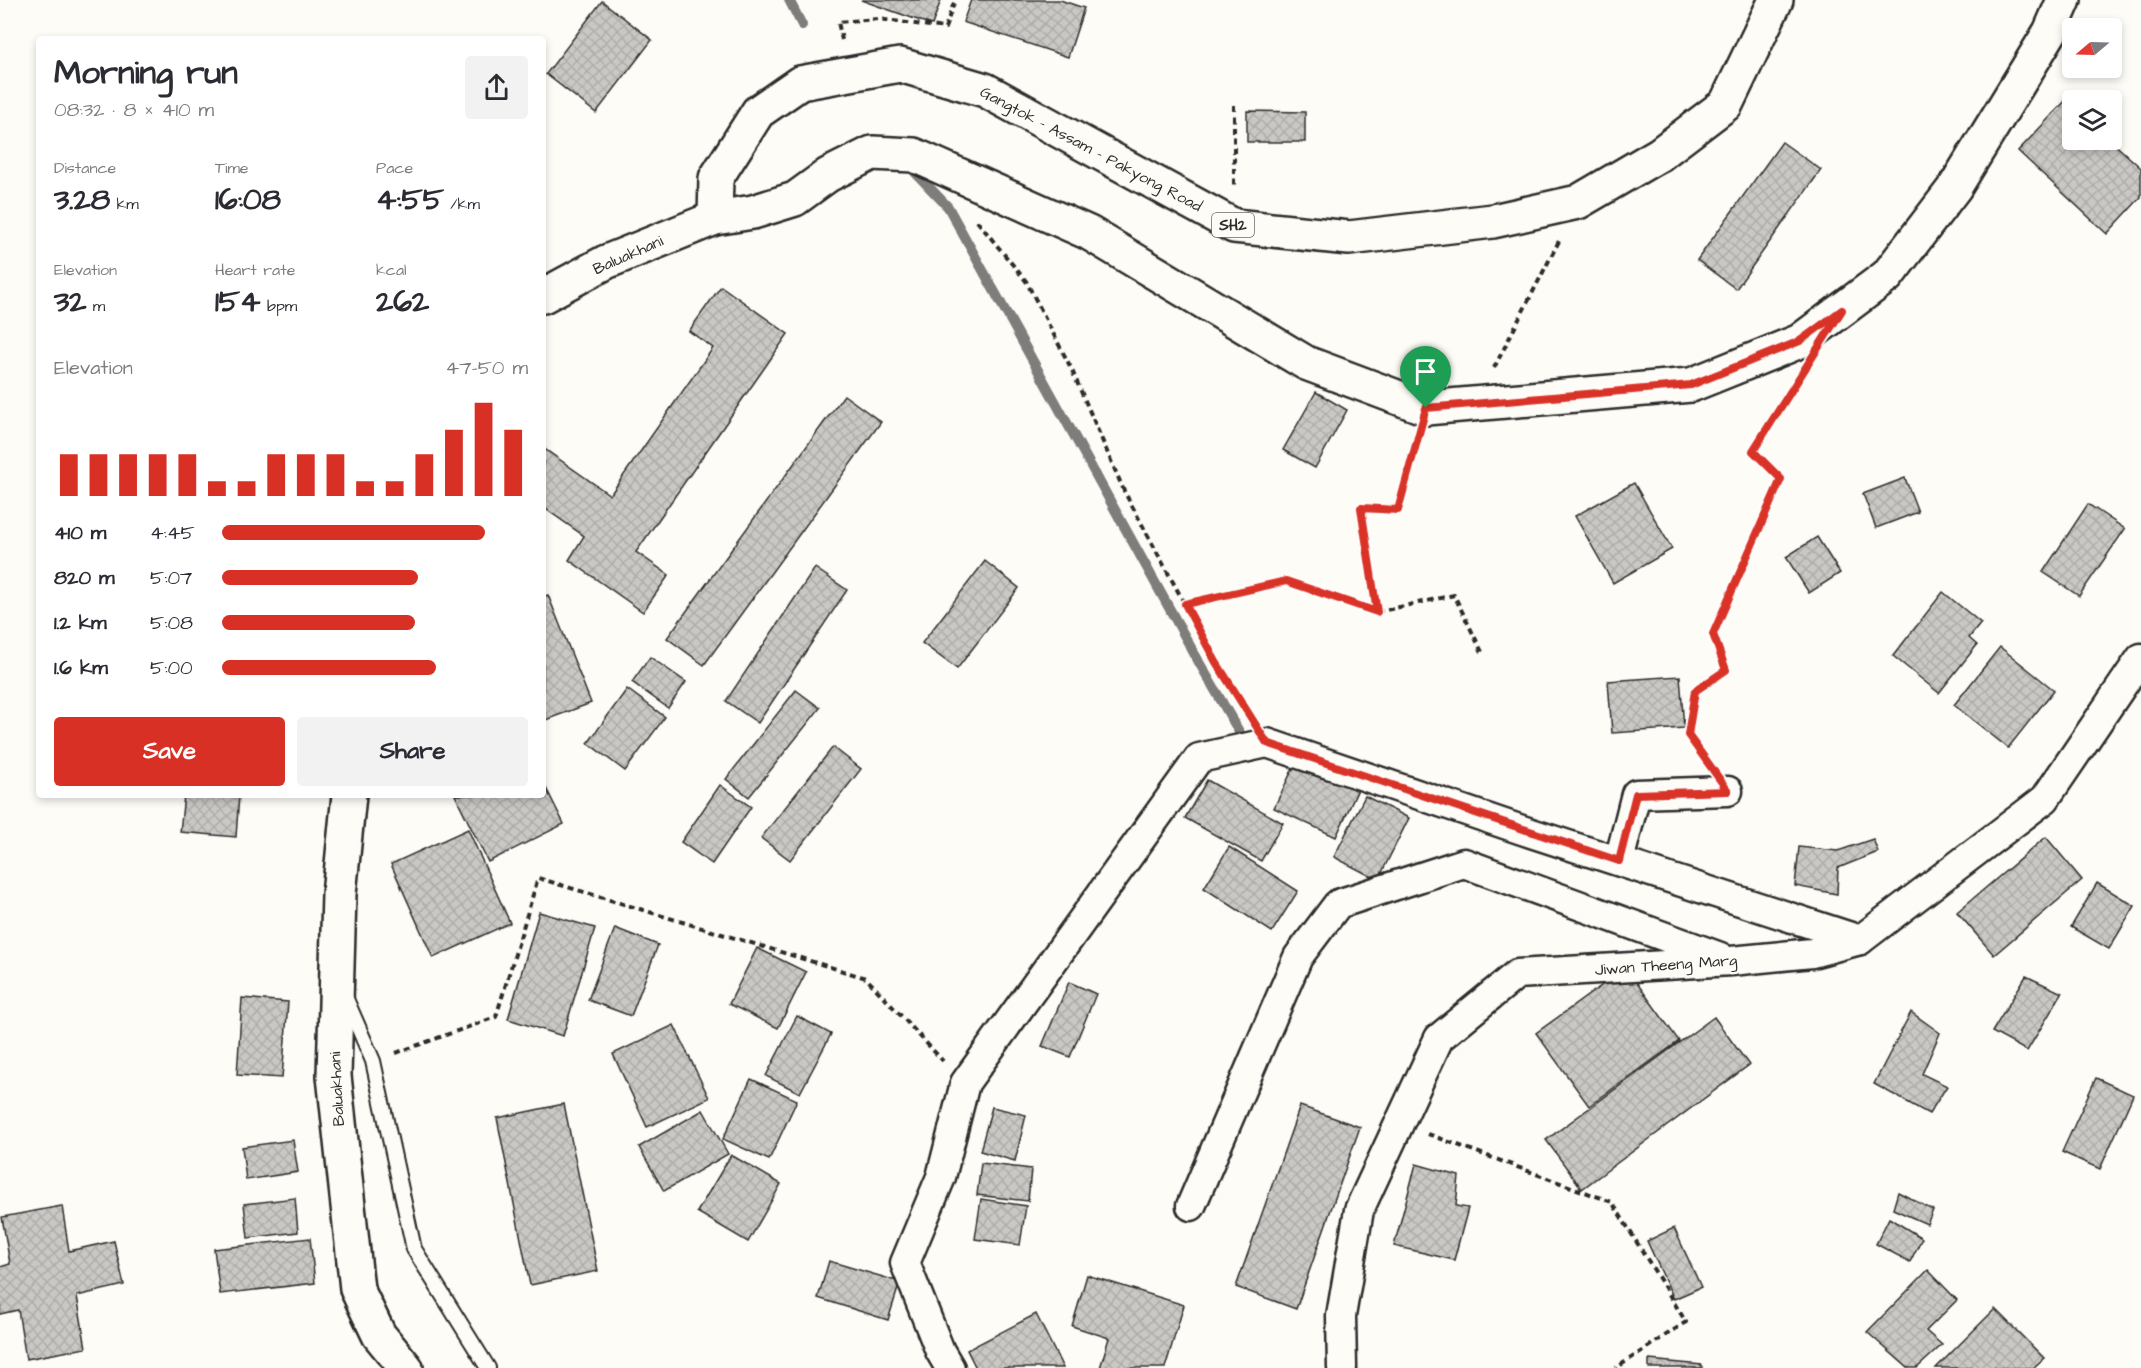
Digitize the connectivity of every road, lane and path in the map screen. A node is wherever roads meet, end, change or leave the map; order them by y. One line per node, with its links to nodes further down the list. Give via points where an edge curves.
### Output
1 (955, 0): 4 (path, via 945,28 878,19 838,22)
2 (1776, 0): 6 (main road, Gangtok - Assam - Pakyong Road / SH2, via 1726,104 1660,154)
3 (2064, 0): 12 (main road, via 2050,32 1955,187 1894,267 1800,341 1691,385)
4 (848, 73): 8 (main road, Gangtok - Assam - Pakyong Road / SH2, via 800,83 758,112 716,178); 9 (main road, Gangtok - Assam - Pakyong Road / SH2, via 900,65 985,90)
5 (1234, 105): 9 (path)
6 (1578, 202): 9 (main road, Gangtok - Assam - Pakyong Road / SH2, via 1493,221 1349,238); 12 (path)
7 (970, 213): 14 (path, via 1026,281 1071,368 1124,491)
8 (715, 218): 10 (main road, Baluakhani, via 606,262); 13 (main road, Baluakhani, via 753,212 795,198 828,175 872,153 914,155 1089,233 1306,363)
9 (1234, 226)
10 (546, 294)
11 (1804, 370): 19 (path, via 1753,451 1781,479 1713,634 1726,670 1695,691 1688,735)
12 (1476, 404): 13 (main road)
13 (1426, 408): 15 (path, via 1398,510 1361,508)
14 (1185, 604): 15 (path, via 1286,581); 18 (path)
15 (1377, 612): 16 (path, via 1454,595)
16 (1482, 652)
17 (2141, 658): 22 (street, Jiwan Theeng Marg, via 2045,799)
18 (1267, 743): 21 (street); 26 (street, via 1199,758)
19 (1728, 791): 21 (street, via 1636,794)
20 (350, 798): 24 (main road, Baluakhani, via 339,894)
21 (1619, 861): 22 (street)
22 (1860, 940): 23 (street, Jiwan Theeng Marg, via 1812,952)
23 (1731, 961): 27 (street, Jiwan Theeng Marg, via 1517,974 1439,1038); 28 (street, via 1464,863 1338,904 1298,957)
24 (337, 978): 25 (lane); 29 (main road, Baluakhani, via 334,1077 357,1289 379,1335)
25 (373, 1061): 26 (path, via 495,1017 538,879 866,978); 30 (lane, via 414,1249)
26 (965, 1083): 31 (street, via 940,1177 905,1263)
27 (1400, 1123): 32 (street, Jiwan Theeng Marg, via 1359,1210 1341,1316); 33 (path, via 1612,1202 1686,1322)
28 (1191, 1206)
29 (406, 1368)
30 (488, 1368)
31 (950, 1368)
32 (1342, 1368)
33 (1616, 1368)

